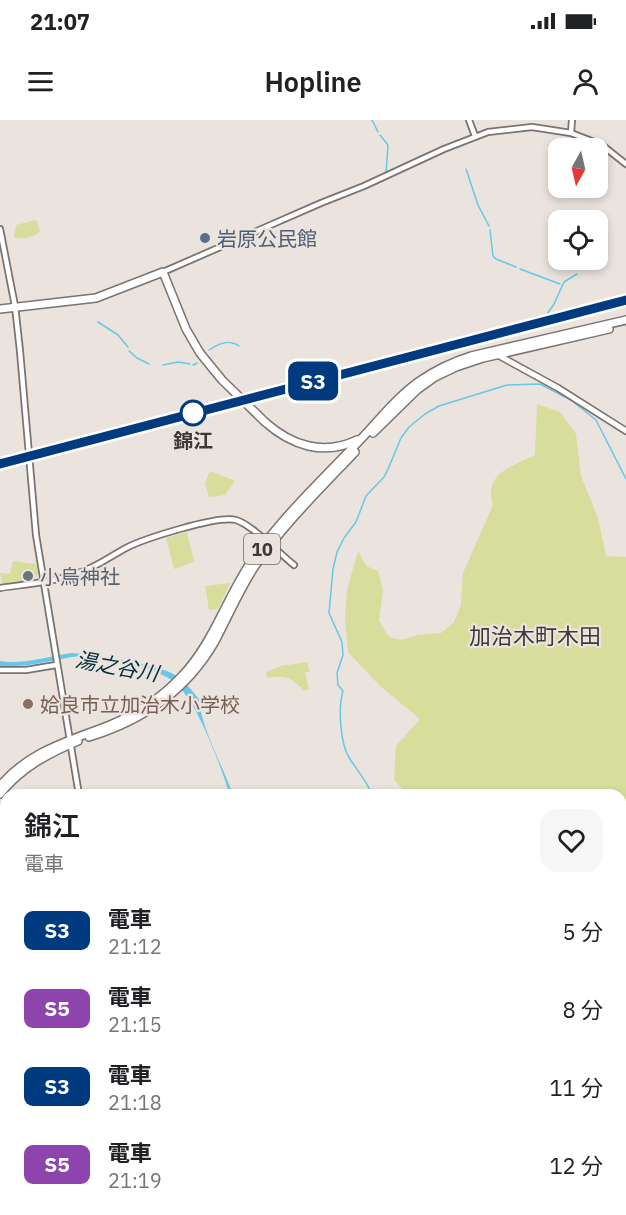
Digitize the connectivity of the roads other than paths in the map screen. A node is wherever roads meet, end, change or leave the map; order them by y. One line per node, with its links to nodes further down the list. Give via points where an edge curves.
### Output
1 (470, 120): 4 (street)
2 (572, 120): 3 (street)
3 (572, 133): 4 (street, via 528,127); 5 (street, via 602,145)
4 (475, 136): 7 (street)
5 (626, 164)
6 (0, 229): 8 (street)
7 (163, 272): 8 (highway, via 96,298); 18 (highway, 10, bridge, via 186,329 222,380 291,441 307,447)
8 (15, 306): 9 (highway); 22 (street, bridge)
9 (0, 309)
10 (626, 320): 13 (highway, 10)
11 (626, 325): 12 (highway, 10)
12 (517, 350): 13 (highway, 10); 14 (main road, via 512,356)
13 (493, 353): 14 (main road); 16 (highway, 10, via 435,377); 17 (highway, 10, via 448,364 421,380)
14 (515, 364): 15 (main road)
15 (626, 431)
16 (373, 433): 17 (highway, 10); 20 (highway, 10)
17 (363, 437): 18 (highway, 10); 19 (highway, 10)
18 (333, 448): 19 (highway, via 339,456)
19 (331, 470): 20 (highway, 10, via 280,525)
20 (268, 544): 21 (street); 22 (street, via 241,522 222,520 144,540 80,573); 26 (highway, 10, via 214,642 156,706 126,723)
21 (294, 565)
22 (42, 581): 23 (street); 24 (street)
23 (0, 588)
24 (56, 664): 25 (street); 26 (street)
25 (0, 670)
26 (69, 742): 27 (highway, 10, via 25,762); 28 (highway, 10, via 29,766); 29 (street)
27 (0, 786)
28 (4, 789)
29 (78, 789)

